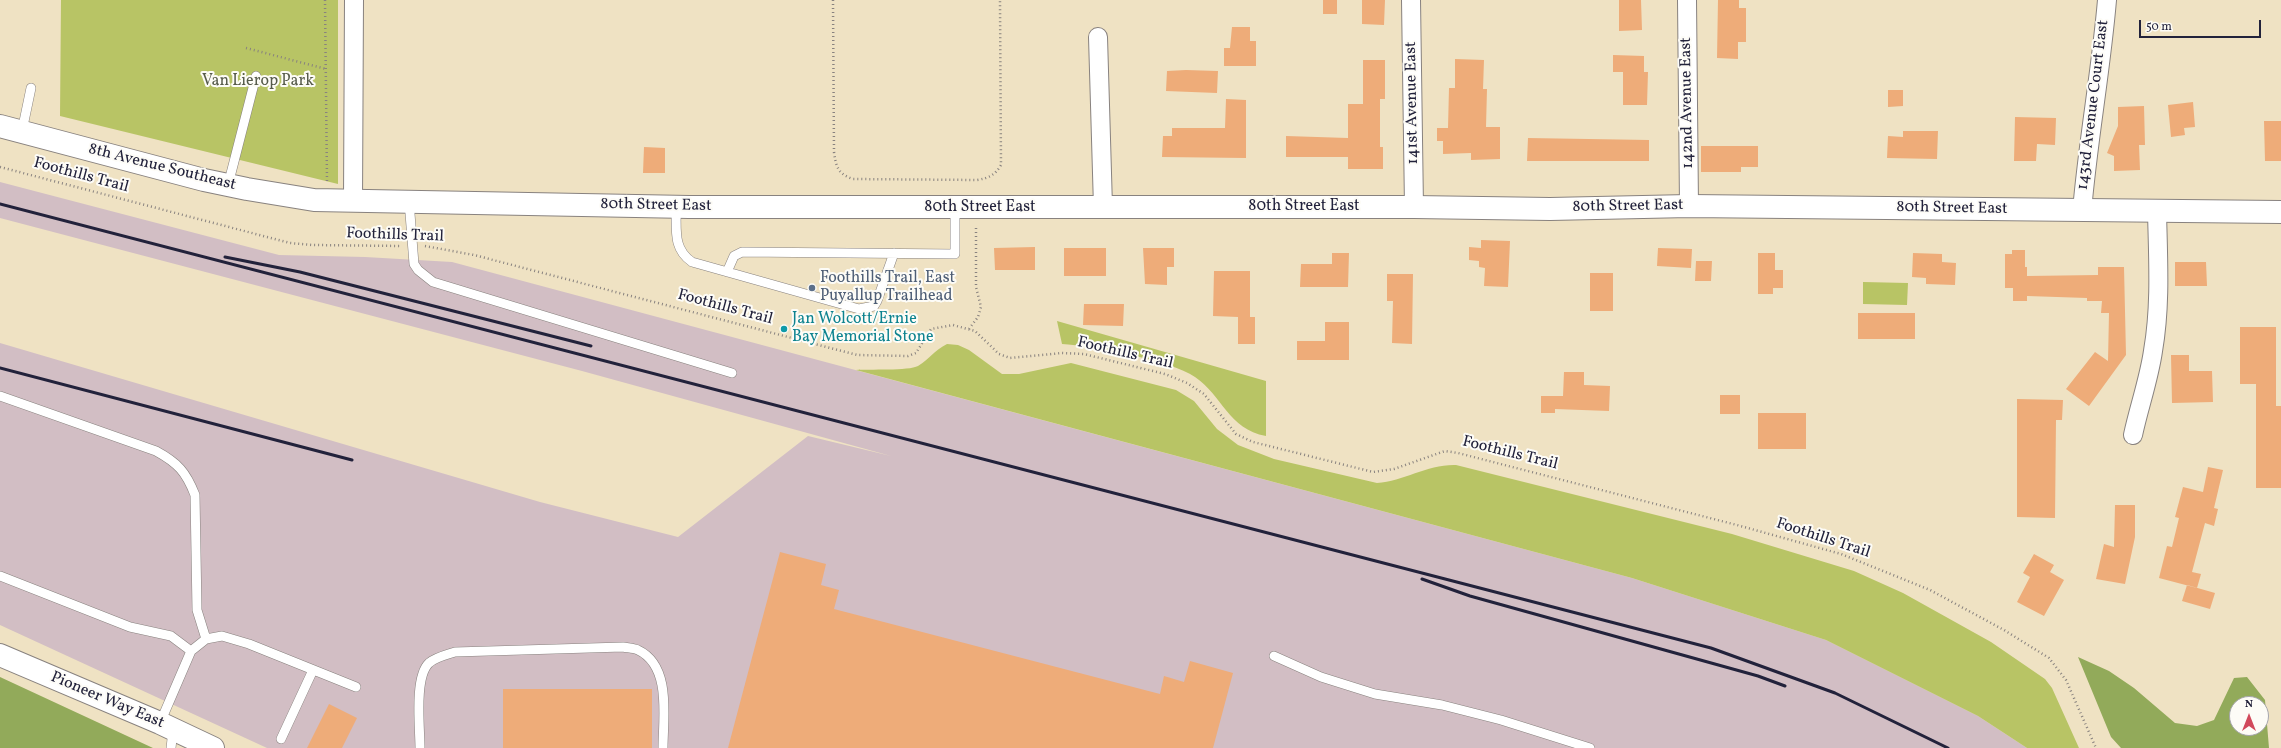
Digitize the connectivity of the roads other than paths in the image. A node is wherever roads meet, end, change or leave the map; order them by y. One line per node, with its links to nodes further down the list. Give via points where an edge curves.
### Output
1 (354, 0): 12 (street)
2 (1411, 0): 16 (street, 141st Avenue East)
3 (1687, 0): 15 (street, 142nd Avenue East)
4 (2107, 0): 19 (street, 143rd Avenue Court East)
5 (1098, 37): 18 (street)
6 (256, 76): 10 (lane)
7 (31, 88): 9 (lane)
8 (0, 126): 9 (street, 8th Avenue Southeast)
9 (22, 132): 10 (street, 8th Avenue Southeast)
10 (228, 185): 11 (street, 8th Avenue Southeast)
11 (327, 192): 12 (street, 80th Street East)
12 (353, 201): 13 (street, 80th Street East)
13 (409, 202): 14 (street, 80th Street East); 24 (lane, via 414,264 433,282)
14 (676, 206): 17 (street, 80th Street East); 23 (lane, via 680,252 692,262)
15 (1689, 206): 16 (street, 80th Street East, via 1550,209); 19 (street, 80th Street East)
16 (1414, 207): 18 (street, 80th Street East)
17 (956, 208): 18 (street, 80th Street East); 22 (lane, via 955,254)
18 (1103, 208)
19 (2082, 211): 20 (street, 80th Street East)
20 (2157, 211): 21 (street, 80th Street East); 26 (street, via 2157,325 2153,353)
21 (2281, 212)
22 (894, 254): 23 (lane, via 742,252 734,256); 23 (lane, via 874,306 859,309)
23 (727, 272)
24 (732, 373)
25 (0, 396): 28 (lane, via 156,451 175,462 189,479 195,495 197,610)
26 (2133, 435)
27 (0, 576): 29 (lane, via 130,627 171,636)
28 (206, 639): 29 (lane); 32 (lane, via 222,636)
29 (191, 651): 34 (lane)
30 (0, 655): 34 (street, Pioneer Way East)
31 (1274, 656): 39 (lane, via 1321,677 1375,694 1442,705 1502,720)
32 (313, 670): 33 (lane); 35 (lane)
33 (356, 687)
34 (168, 733): 36 (street, Pioneer Way East)
35 (281, 739)
36 (213, 748)
37 (420, 748): 38 (lane, via 420,686 423,673 429,664 441,656 455,652 623,647 639,650 659,673 662,688)
38 (663, 748)
39 (1590, 748)

